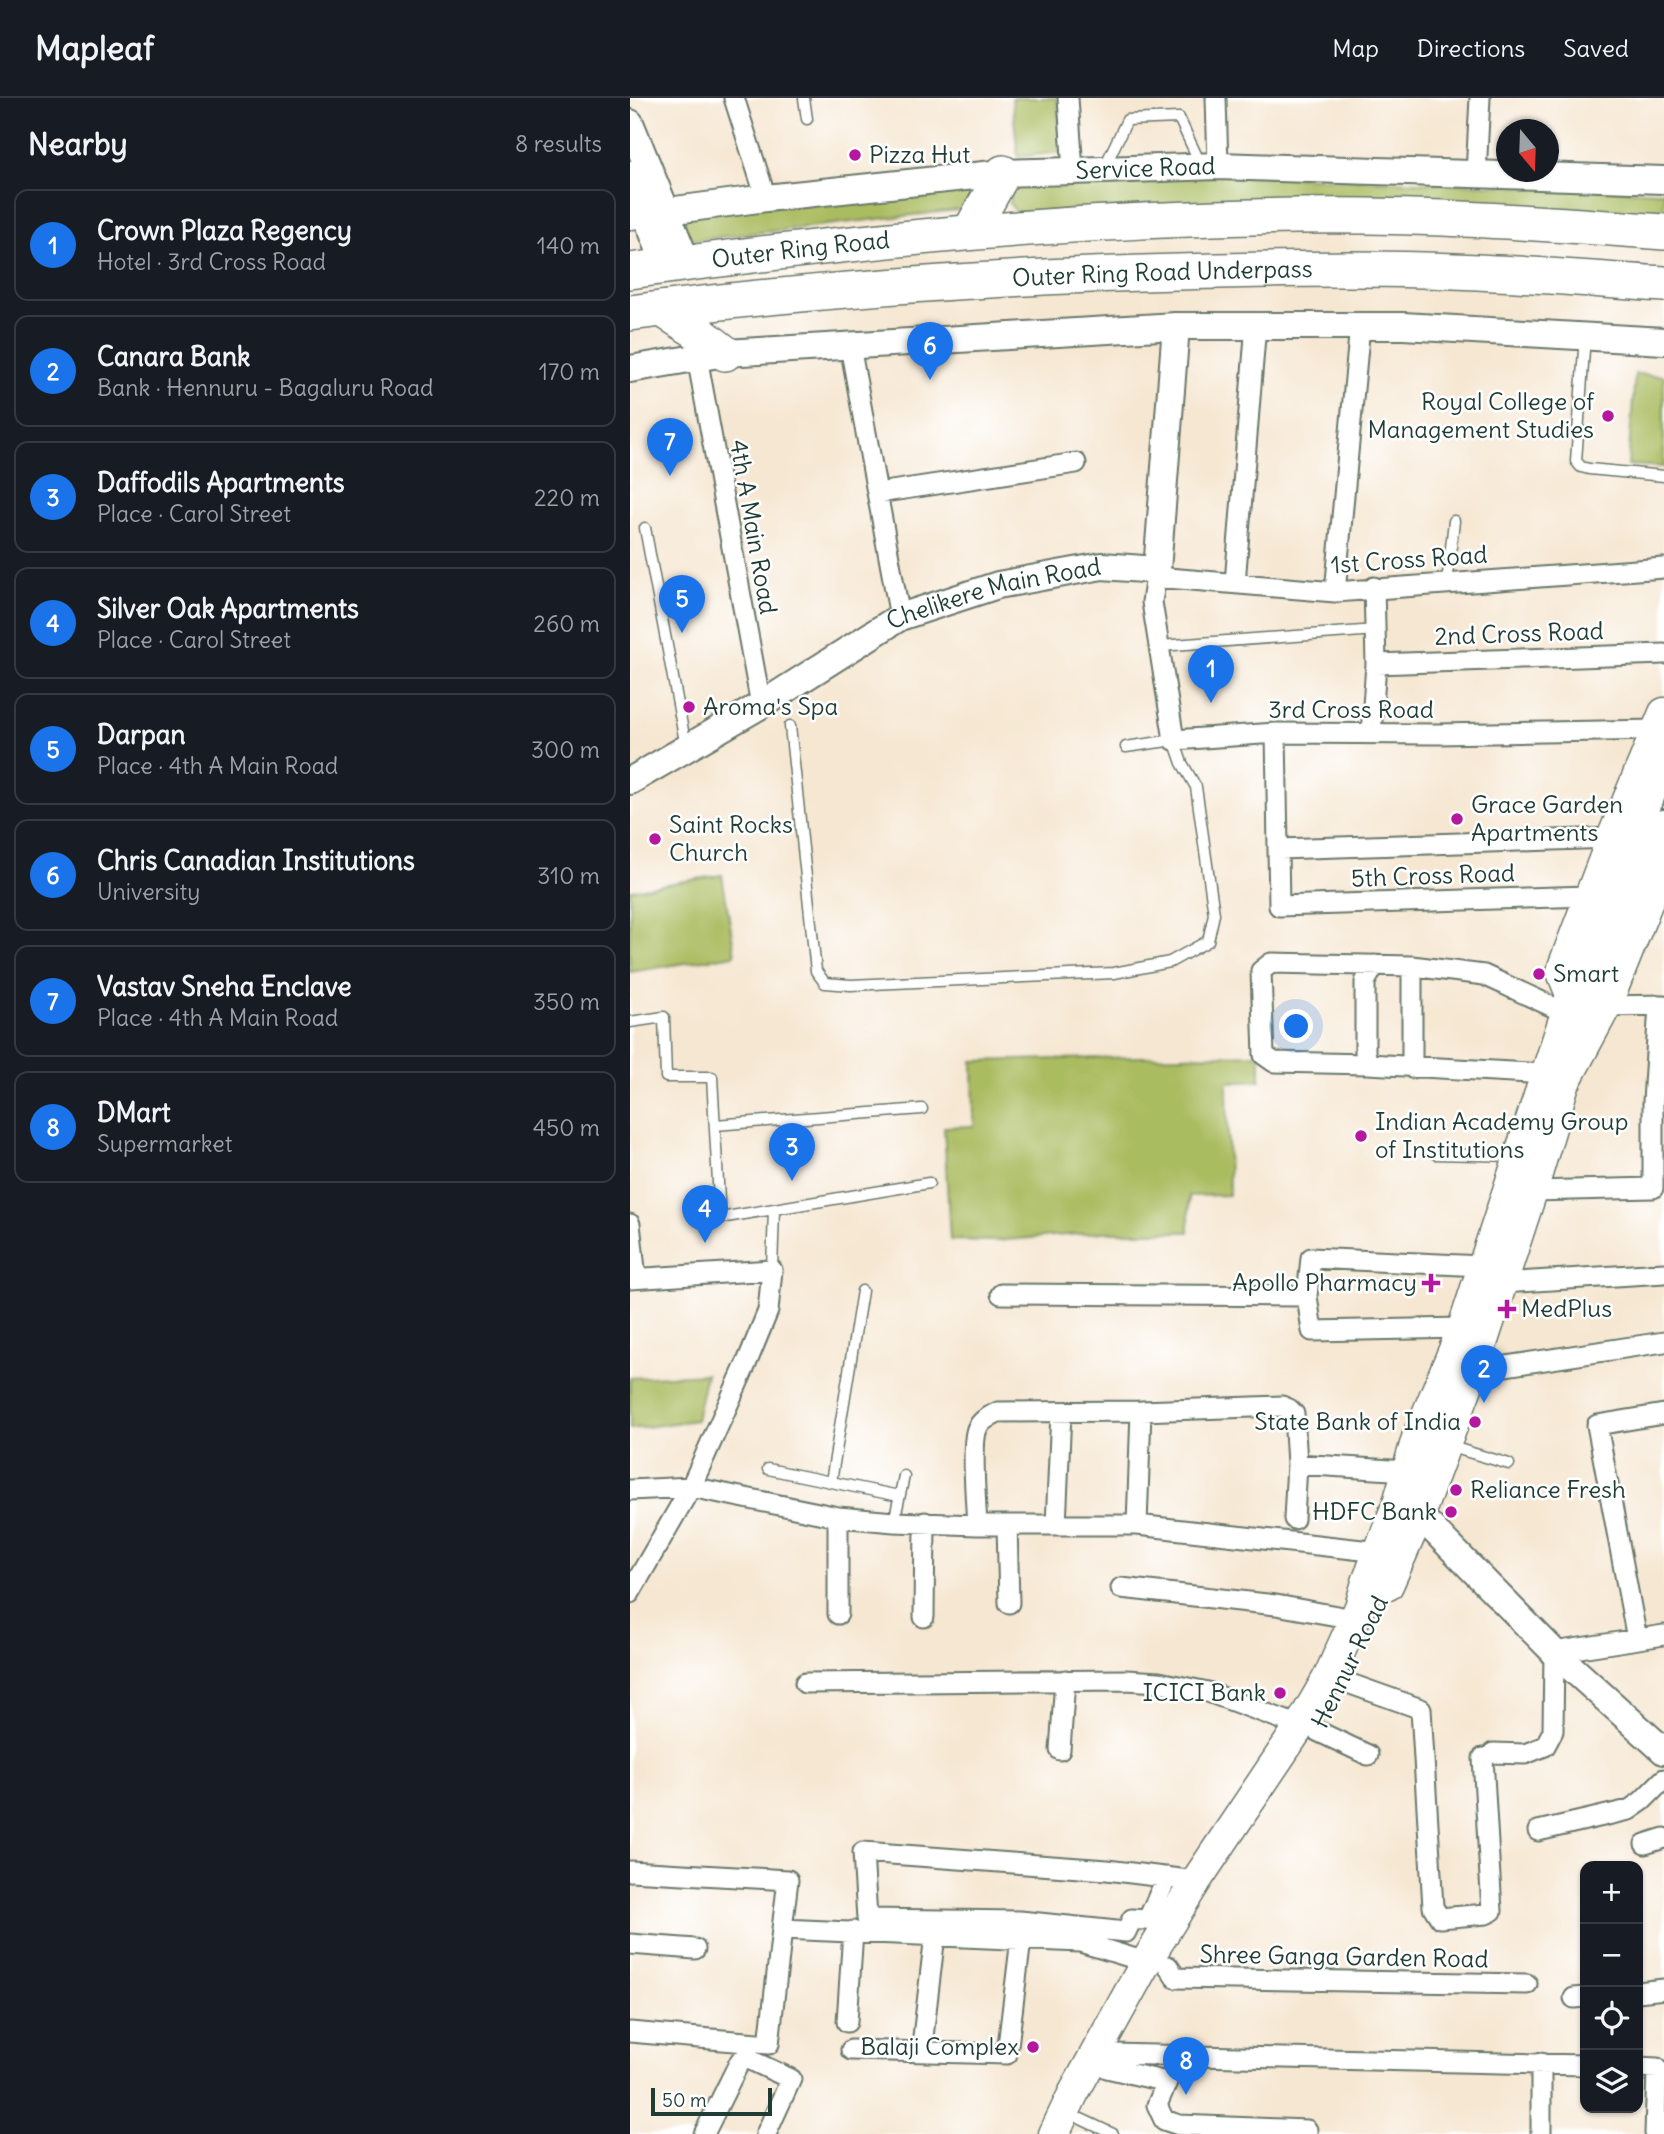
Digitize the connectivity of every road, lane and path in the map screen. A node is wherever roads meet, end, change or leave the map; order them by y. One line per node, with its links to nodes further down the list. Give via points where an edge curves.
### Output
1 (734, 98): 15 (street)
2 (804, 98): 6 (lane)
3 (1068, 98): 10 (street)
4 (1216, 98): 8 (street)
5 (1479, 98): 13 (street)
6 (807, 120)
7 (630, 123): 16 (street)
8 (1210, 167): 9 (street, Service Road); 9 (lane, via 1179,118 1127,120); 13 (street, Service Road)
9 (1104, 170): 10 (street, Service Road)
10 (1073, 171): 11 (street, Service Road)
11 (1003, 173): 15 (street, Service Road); 17 (highway)
12 (630, 174): 16 (street)
13 (1476, 174): 14 (street, Service Road)
14 (1664, 180)
15 (766, 198): 16 (street, Service Road)
16 (647, 214): 19 (street)
17 (970, 232): 18 (highway, Outer Ring Road Underpass, via 1144,219 1302,216 1496,220); 19 (highway, Outer Ring Road)
18 (1664, 232)
19 (677, 264): 20 (highway, Outer Ring Road)
20 (630, 271)
21 (1664, 285): 22 (highway, Outer Ring Road Underpass, via 1494,272 1297,269 940,282)
22 (646, 311): 29 (highway, via 695,330)
23 (1256, 324): 24 (street); 25 (street); 38 (street)
24 (1360, 325): 26 (street); 41 (street)
25 (1176, 326): 28 (street); 37 (street)
26 (1585, 336): 27 (street); 32 (lane, via 1576,461 1589,469)
27 (1664, 341)
28 (850, 346): 29 (street); 33 (street)
29 (711, 355): 30 (street); 47 (street, 4th A Main Road)
30 (630, 369)
31 (1076, 463): 33 (street)
32 (1664, 476)
33 (878, 493): 42 (street)
34 (1454, 521): 39 (lane)
35 (645, 527): 54 (lane)
36 (1664, 569): 39 (street, 1st Cross Road)
37 (1156, 574): 38 (street, 1st Cross Road); 42 (street, Chelikere Main Road, via 1102,566 1011,583); 44 (street, via 1152,602)
38 (1234, 583): 41 (street, 1st Cross Road)
39 (1447, 583): 40 (street, 1st Cross Road)
40 (1374, 587): 41 (street, 1st Cross Road); 43 (street)
41 (1335, 592)
42 (900, 617): 47 (street, Chelikere Main Road)
43 (1376, 630): 44 (lane); 46 (street)
44 (1160, 646): 52 (street)
45 (1664, 654): 46 (street, 2nd Cross Road)
46 (1376, 664): 51 (street)
47 (761, 705): 54 (street, Chelikere Main Road)
48 (1661, 722): 51 (street, 3rd Cross Road); 58 (main road)
49 (790, 726): 52 (lane, via 816,971 825,983 851,985 1114,974 1170,962 1208,941 1214,914 1196,787)
50 (1276, 733): 51 (street, 3rd Cross Road); 52 (street, 3rd Cross Road); 59 (street)
51 (1371, 734)
52 (1174, 740): 53 (lane)
53 (1126, 747)
54 (686, 748): 56 (street, Chelikere Main Road)
55 (1664, 765): 62 (street)
56 (630, 780)
57 (1664, 822): 62 (street)
58 (1612, 838): 59 (street); 61 (main road)
59 (1279, 849): 61 (street, 5th Cross Road, via 1279,906)
60 (1664, 862): 67 (main road)
61 (1589, 896): 65 (main road, via 1562,972)
62 (1598, 958): 65 (street); 69 (street, via 1585,1017)
63 (1375, 965): 64 (street); 70 (street, via 1365,982); 70 (street, via 1270,963 1261,971 1264,1055 1274,1062)
64 (1412, 966): 65 (street, via 1484,975); 71 (street)
65 (1569, 1004): 72 (main road)
66 (1662, 1005): 67 (street); 78 (street, via 1653,1102)
67 (1605, 1006): 69 (main road)
68 (630, 1022): 74 (lane, via 664,1017 666,1077 712,1077)
69 (1589, 1036): 79 (main road, via 1564,1084)
70 (1368, 1064): 71 (street)
71 (1412, 1068): 72 (street)
72 (1546, 1074): 76 (main road)
73 (922, 1109): 74 (lane)
74 (715, 1125): 80 (lane, via 720,1218)
75 (1435, 1154): 76 (lane)
76 (1519, 1156): 84 (main road)
77 (929, 1183): 80 (lane)
78 (1658, 1188): 79 (street)
79 (1532, 1191): 84 (main road)
80 (774, 1210): 82 (lane)
81 (630, 1224): 85 (street)
82 (772, 1270): 85 (street); 102 (street, via 768,1311)
83 (1664, 1273): 84 (street)
84 (1492, 1274): 88 (street, via 1311,1258); 89 (main road); 91 (main road)
85 (633, 1279)
86 (862, 1291): 101 (lane)
87 (1001, 1294): 88 (street)
88 (1307, 1296): 89 (street, via 1312,1331)
89 (1463, 1328): 95 (main road)
90 (1664, 1342): 91 (street)
91 (1473, 1371): 95 (main road)
92 (1061, 1412): 93 (street); 110 (street, via 998,1412 977,1429); 112 (street)
93 (1140, 1412): 96 (street, via 1282,1406 1294,1415); 113 (street)
94 (1664, 1414): 122 (street, via 1597,1425)
95 (1430, 1442): 97 (lane); 99 (main road); 105 (main road, Hennur Road)
96 (1297, 1464): 99 (street); 107 (street)
97 (1509, 1464)
98 (768, 1469): 101 (lane)
99 (1407, 1471): 105 (main road)
100 (904, 1476): 104 (lane)
101 (831, 1482): 104 (lane)
102 (691, 1487): 103 (street); 106 (street); 116 (street)
103 (630, 1490)
104 (899, 1496): 108 (lane)
105 (1409, 1509): 114 (main road); 123 (street); 125 (main road, Hennur Road)
106 (838, 1517): 108 (street); 118 (street)
107 (1294, 1519)
108 (894, 1522): 109 (street)
109 (925, 1522): 110 (street); 119 (street)
110 (977, 1525): 111 (street)
111 (1007, 1525): 112 (street); 117 (street)
112 (1056, 1525): 113 (street)
113 (1137, 1525): 114 (street)
114 (1380, 1552): 120 (main road)
115 (1121, 1588): 120 (street, via 1276,1605)
116 (630, 1593)
117 (1009, 1603)
118 (838, 1614)
119 (924, 1617)
120 (1354, 1619): 127 (main road)
121 (1664, 1635): 122 (street)
122 (1637, 1639): 123 (street)
123 (1555, 1652): 125 (street, via 1553,1731 1545,1746 1525,1754 1488,1756 1492,1911 1486,1914 1440,1918 1433,1907 1422,1709); 129 (street)
124 (1065, 1681): 126 (street); 127 (street, via 1159,1682 1208,1692); 128 (street)
125 (1345, 1682): 127 (main road, Hennur Road)
126 (806, 1683)
127 (1308, 1729): 130 (street); 135 (main road, Hennur Road)
128 (1060, 1750)
129 (1664, 1750)
130 (1368, 1755)
131 (1664, 1779): 132 (street, via 1629,1810)
132 (1538, 1831)
133 (1664, 1838): 134 (street)
134 (1645, 1844)
135 (1220, 1861): 137 (main road); 145 (main road)
136 (630, 1871): 139 (street, via 788,1880)
137 (1181, 1879): 138 (main road); 138 (street, via 863,1852 867,1919 1020,1921 1126,1932 1132,1919)
138 (1159, 1921): 145 (main road)
139 (782, 1929): 140 (street); 150 (street, via 769,2044)
140 (853, 1931): 141 (street); 149 (street)
141 (935, 1935): 142 (street); 151 (street)
142 (1021, 1939): 145 (street, via 1080,1942); 152 (street, via 1007,2054)
143 (630, 1944): 144 (street)
144 (695, 1949)
145 (1157, 1964): 146 (street, Shree Ganga Garden Road, via 1176,1979); 153 (main road); 160 (main road, via 1073,2094)
146 (1527, 1984)
147 (1664, 1989): 148 (street)
148 (1643, 1991)
149 (847, 2022)
150 (630, 2032)
151 (923, 2038)
152 (851, 2050)
153 (1110, 2061): 154 (street); 157 (main road); 162 (street, via 1167,2082 1157,2105 1164,2120 1178,2126 1307,2130)
154 (1541, 2063): 155 (street); 163 (street)
155 (1580, 2065)
156 (1643, 2067): 164 (street, via 1657,2068)
157 (1078, 2127): 161 (lane)
158 (704, 2134): 159 (street, via 740,2061 746,2058 791,2079)
159 (765, 2134)
160 (1054, 2134)
161 (1113, 2134)
162 (1307, 2134)
163 (1541, 2134)
164 (1655, 2134)

